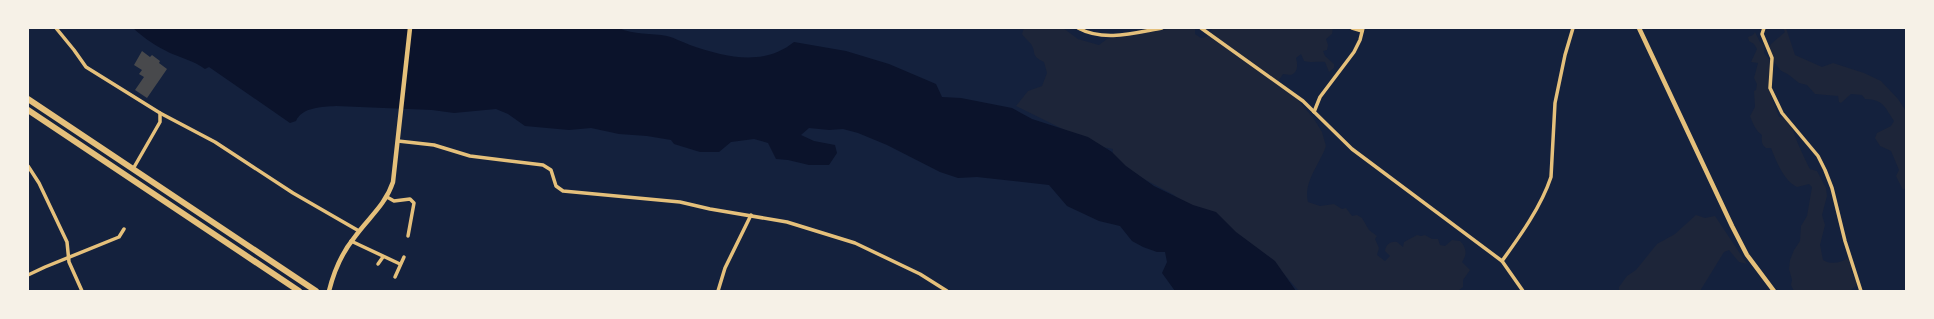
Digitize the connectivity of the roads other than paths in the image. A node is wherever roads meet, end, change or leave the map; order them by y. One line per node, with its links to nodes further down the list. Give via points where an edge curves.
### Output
1 (56, 28): 14 (street, via 86,67)
2 (410, 28): 15 (street)
3 (1078, 28): 4 (street, via 1105,36)
4 (1162, 28)
5 (1201, 28): 13 (street, via 1296,96)
6 (1352, 28): 10 (street)
7 (1573, 28): 27 (street, via 1555,103 1551,177 1532,217)
8 (1639, 28): 39 (street, via 1732,226 1747,255)
9 (1764, 28): 40 (street, via 1762,34 1772,58 1770,88 1782,112 1818,156 1825,170)
10 (1363, 29): 13 (street, via 1354,52 1320,97)
11 (28, 99): 17 (highway)
12 (28, 110): 33 (highway)
13 (1314, 112): 27 (street, via 1352,149)
14 (160, 113): 17 (street, via 160,122); 21 (street, via 215,142 300,197)
15 (398, 140): 18 (street, via 394,174); 19 (street, via 434,145 470,156 543,165 551,170 556,186 562,191 680,202)
16 (28, 166): 24 (street, via 60,227 68,245)
17 (133, 169): 34 (highway)
18 (387, 197): 21 (street, via 379,210); 22 (street, via 394,201 410,199 414,203)
19 (751, 215): 36 (street, via 725,268); 37 (street, via 801,225 856,243 920,274)
20 (124, 229): 24 (street, via 119,237)
21 (359, 231): 23 (street)
22 (408, 236)
23 (351, 241): 25 (street); 35 (street, via 335,270)
24 (69, 257): 30 (street); 32 (street)
25 (383, 257): 28 (street); 29 (street)
26 (404, 257): 29 (street)
27 (1502, 261): 38 (street)
28 (378, 264)
29 (400, 264): 31 (street)
30 (28, 275)
31 (395, 277)
32 (82, 291)
33 (299, 291)
34 (316, 291)
35 (329, 291)
36 (718, 291)
37 (947, 291)
38 (1523, 291)
39 (1774, 291)
40 (1861, 291)

